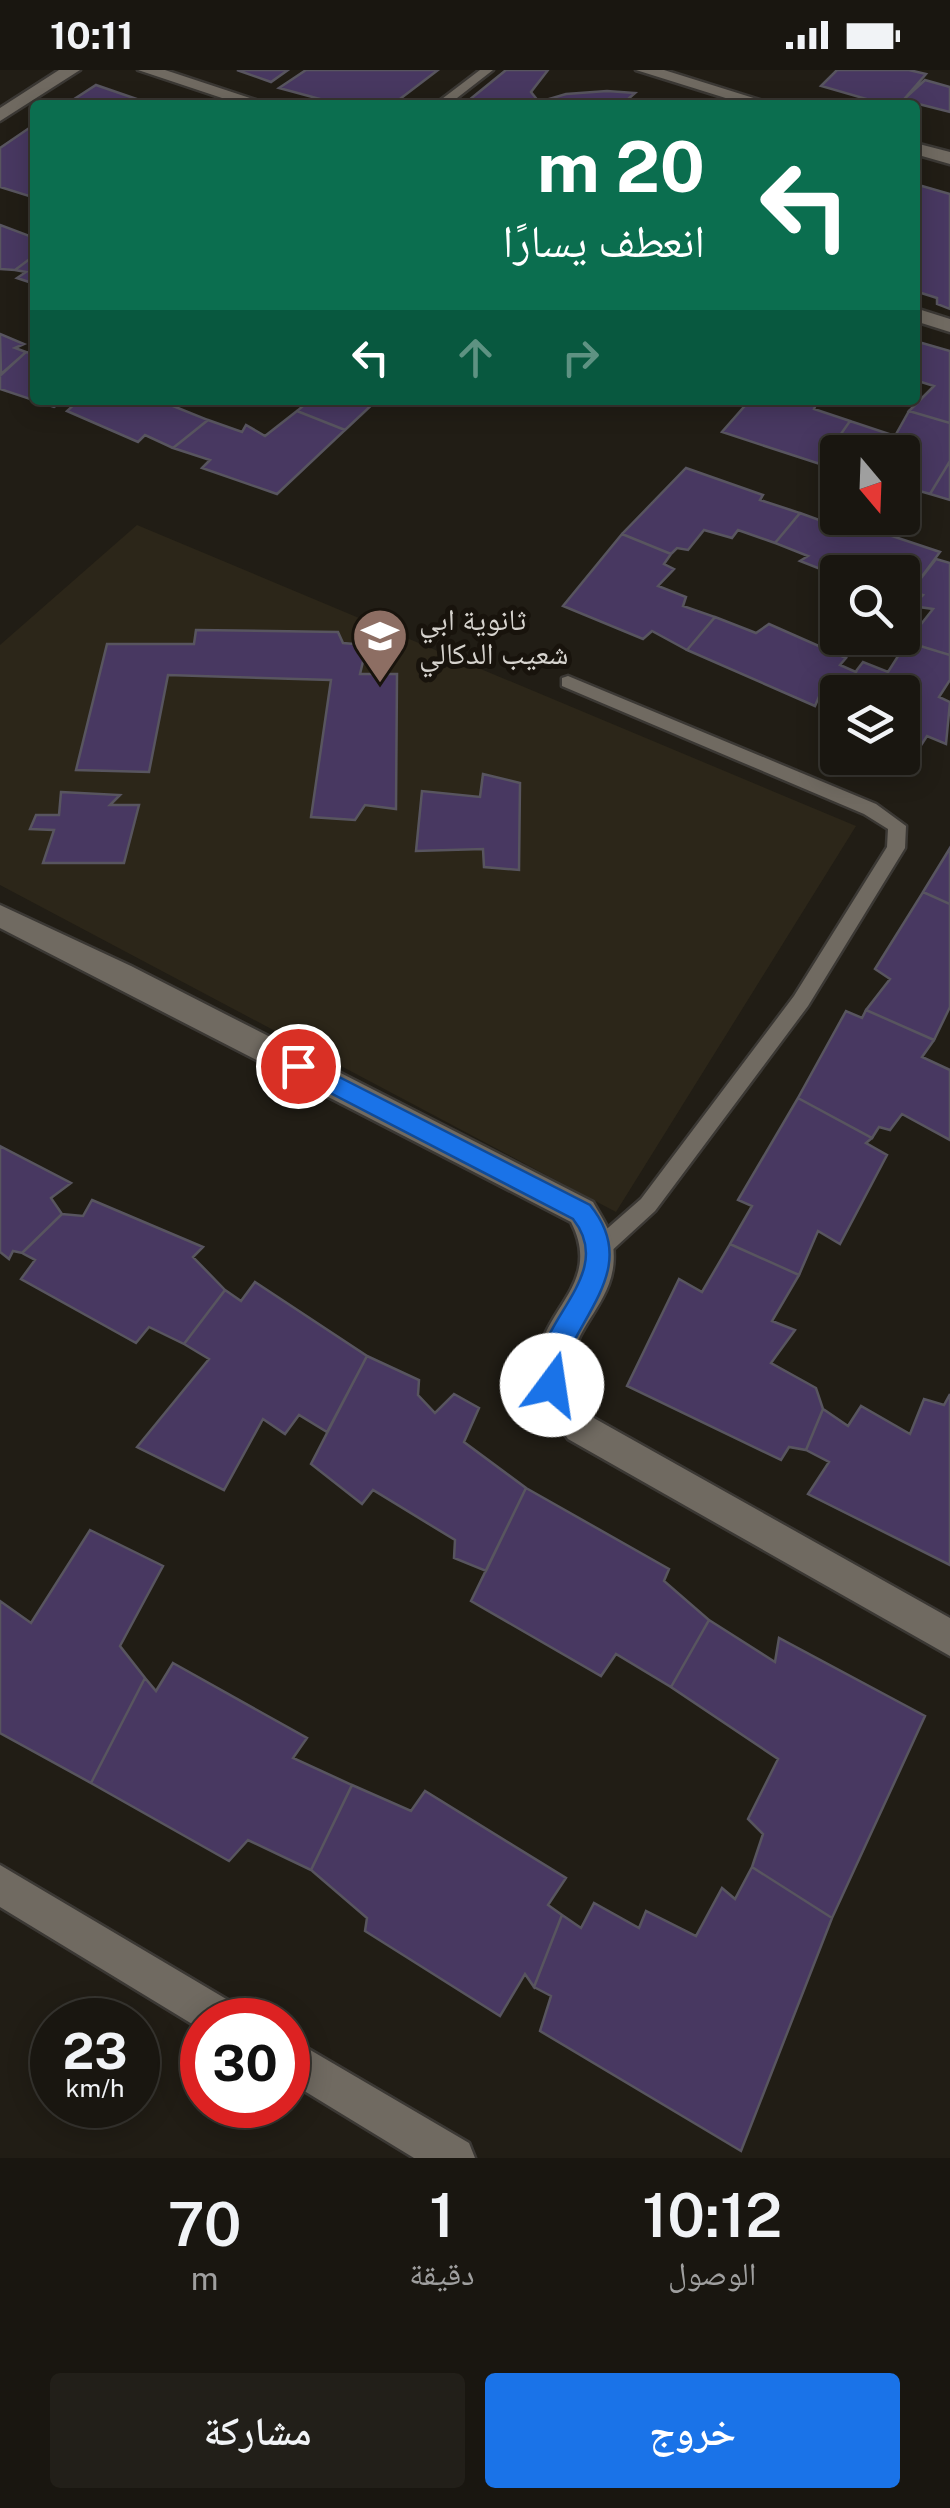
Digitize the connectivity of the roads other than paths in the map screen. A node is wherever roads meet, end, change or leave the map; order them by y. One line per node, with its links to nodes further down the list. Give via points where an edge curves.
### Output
1 (71, 70): 8 (street)
2 (147, 70): 5 (street)
3 (487, 70): 6 (lane)
4 (645, 70): 7 (street)
5 (246, 100)
6 (447, 100)
7 (750, 100)
8 (0, 116)
9 (920, 149): 10 (street)
10 (950, 158)
11 (920, 316): 12 (street)
12 (950, 326)
13 (568, 682): 15 (lane, via 897,826 896,848 801,1001 648,1206)
14 (0, 916): 15 (street, via 582,1212)
15 (600, 1248): 16 (street, via 599,1268 552,1360 560,1405 580,1428)
16 (950, 1638)
17 (0, 1886): 18 (street)
18 (187, 1998)
19 (310, 2071): 20 (street)
20 (454, 2158)

